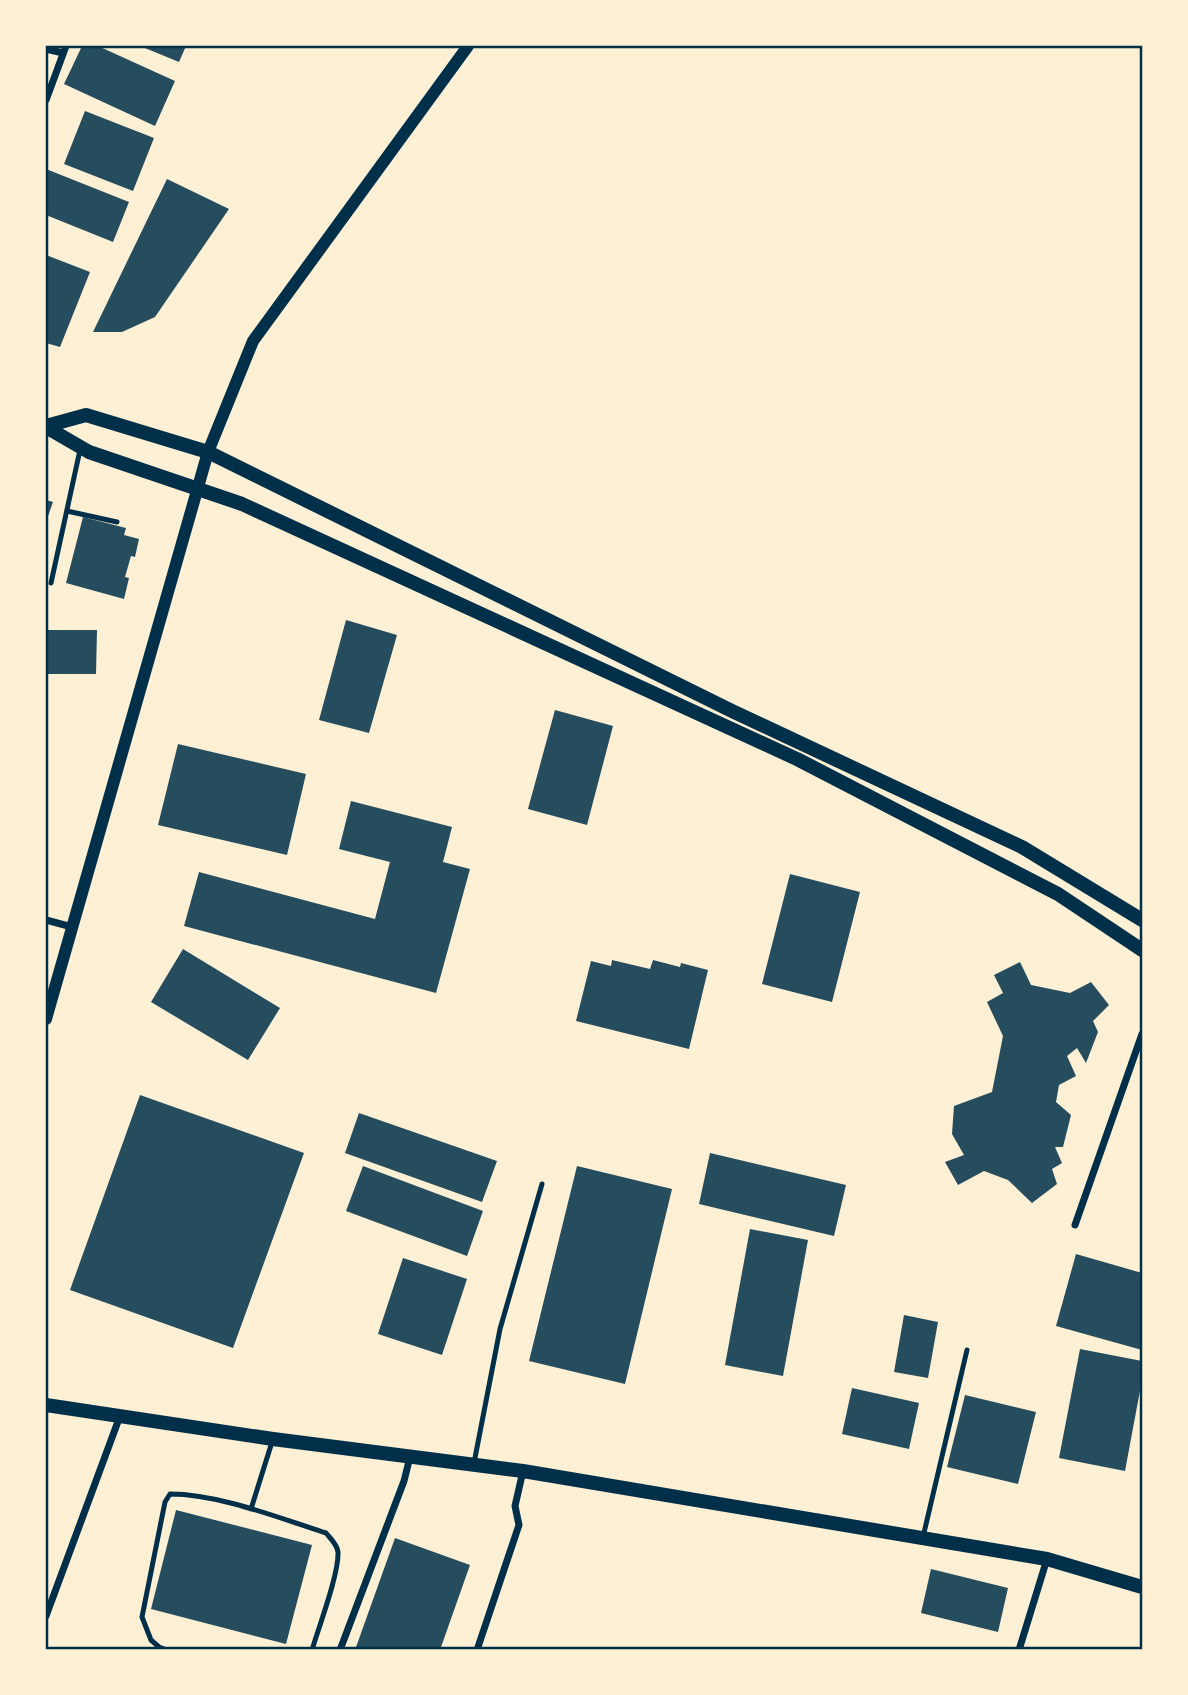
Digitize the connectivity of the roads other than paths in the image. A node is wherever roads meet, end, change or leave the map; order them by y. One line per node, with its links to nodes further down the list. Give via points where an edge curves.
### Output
1 (468, 46): 7 (street, via 253,341)
2 (46, 49): 3 (street)
3 (65, 49): 4 (street)
4 (46, 100)
5 (46, 427): 6 (main road); 7 (main road, via 86,415)
6 (80, 447): 8 (main road); 9 (lane)
7 (208, 452): 8 (street); 13 (main road, via 732,711 1022,847)
8 (197, 488): 14 (street); 15 (main road, via 373,562 797,759 1058,894)
9 (68, 511): 10 (lane); 11 (lane)
10 (117, 522)
11 (51, 583)
12 (46, 920): 14 (street)
13 (1143, 920)
14 (72, 927): 16 (street)
15 (1143, 950)
16 (46, 1019)
17 (1143, 1034): 19 (street)
18 (542, 1184): 25 (lane, via 500,1329)
19 (1075, 1225)
20 (967, 1350): 28 (lane)
21 (46, 1405): 22 (main road)
22 (120, 1415): 23 (main road); 31 (street)
23 (273, 1439): 24 (main road); 27 (lane)
24 (410, 1457): 25 (main road); 34 (street)
25 (474, 1463): 26 (main road)
26 (523, 1471): 28 (main road); 35 (street, via 515,1506 519,1525)
27 (251, 1509): 32 (lane, via 183,1494 170,1494 165,1502 142,1617 151,1640); 33 (lane, via 326,1533 338,1549)
28 (923, 1537): 29 (main road)
29 (1047, 1559): 30 (main road); 36 (street)
30 (1143, 1587)
31 (46, 1616)
32 (167, 1650)
33 (312, 1650)
34 (340, 1650)
35 (477, 1650)
36 (1019, 1650)

